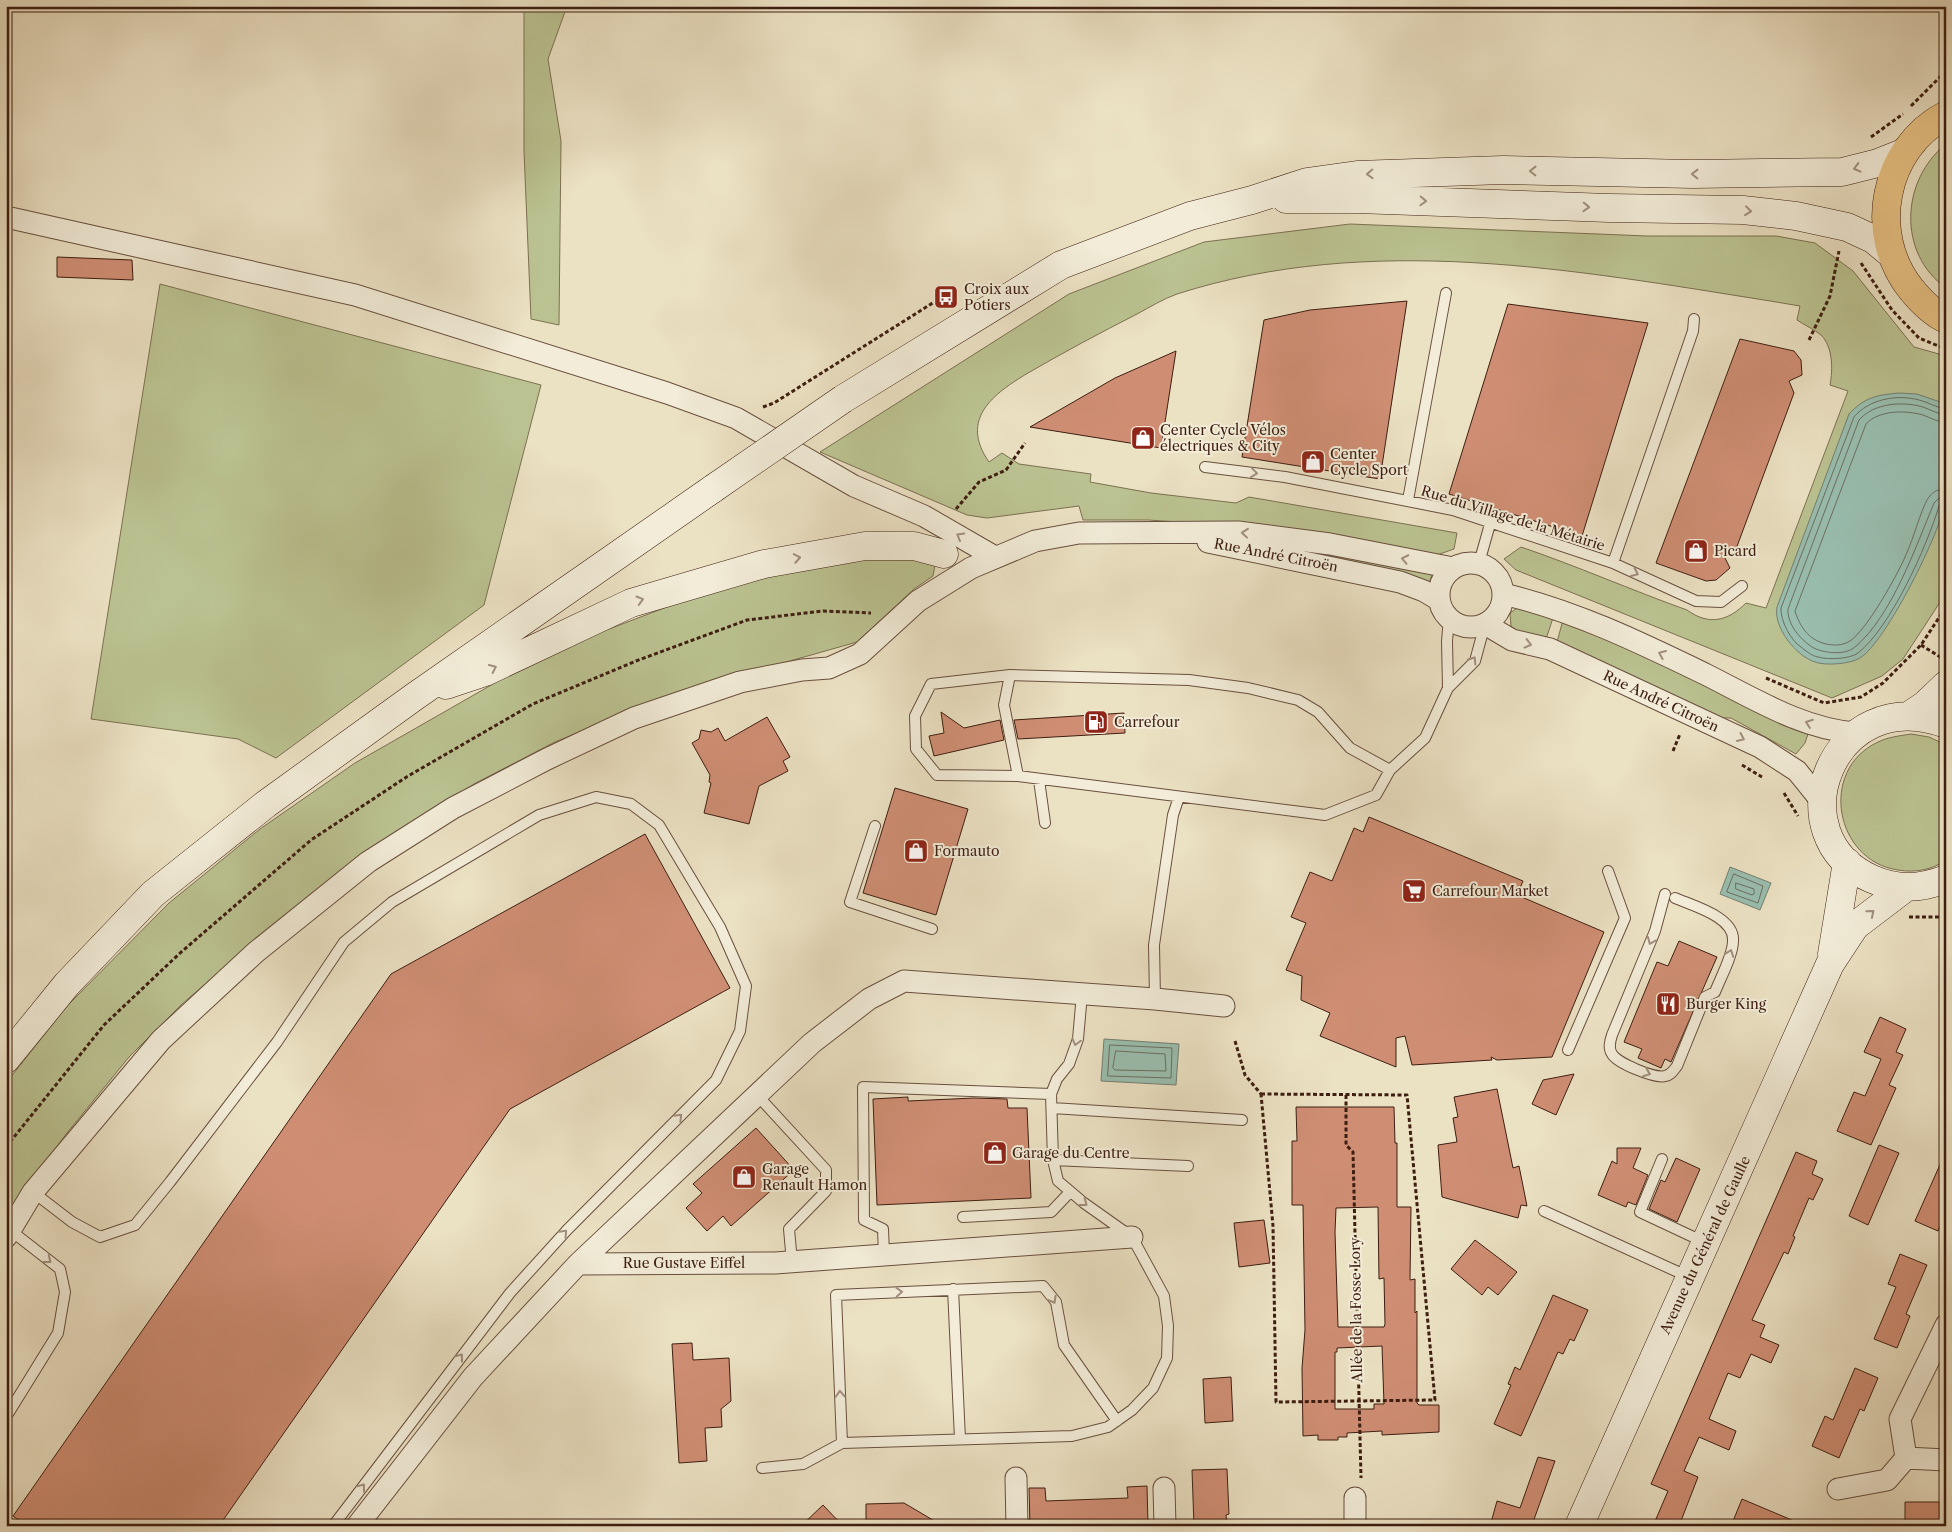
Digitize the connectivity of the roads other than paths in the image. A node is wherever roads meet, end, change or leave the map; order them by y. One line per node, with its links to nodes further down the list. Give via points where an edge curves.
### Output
1 (1946, 115): 2 (main road, via 1918,135)
2 (1904, 153): 3 (main road, one-way to 3, via 1842,172 1503,170 1358,175 1306,182); 5 (main road, via 1892,176 1886,201 1885,227)
3 (1252, 200): 5 (main road, one-way to 5, via 1357,199 1743,210 1848,226); 27 (main road, bridge, via 1190,216 1061,265 843,399)
4 (6, 217): 11 (street, via 355,295 658,390 736,418 854,486)
5 (1890, 252): 8 (main road, via 1902,278 1920,300)
6 (1446, 293): 10 (lane)
7 (1694, 318): 17 (lane, via 1693,332)
8 (1946, 318)
9 (1206, 467): 10 (lane, Rue du Village de la Métairie, one-way to 10, via 1285,476)
10 (1408, 500): 12 (lane, Rue du Village de la Métairie, via 1453,510)
11 (924, 516): 14 (street); 15 (street, one-way to 11)
12 (1490, 524): 16 (lane); 17 (lane, Rue du Village de la Métairie)
13 (1168, 534): 15 (street, Rue André Citroën, via 1078,533 1035,541); 19 (street, Rue André Citroën, one-way to 13, via 1330,544 1238,532); 22 (street, Rue André Citroën, via 1400,582 1424,591)
14 (944, 554): 18 (street); 27 (main road, one-way to 14, via 485,672 631,603 764,564 865,546 914,546)
15 (995, 557): 18 (street, Rue André Citroën)
16 (1479, 563): 19 (street); 21 (street, via 1496,575 1502,584)
17 (1613, 563): 20 (lane, Rue du Village de la Métairie, one-way to 20, via 1696,601 1721,602)
18 (971, 568): 56 (street, Rue André Citroën, via 918,601 860,654 829,668 740,682 634,718 547,758 453,808 368,862 256,952 161,1040)
19 (1453, 568): 22 (street, via 1441,582)
20 (1742, 586)
21 (1503, 594): 23 (street, via 1498,612); 30 (street, one-way to 21, via 1824,728 1785,714 1656,651 1561,611)
22 (1444, 609): 23 (street, via 1466,626); 26 (lane)
23 (1485, 624): 26 (lane, one-way to 23, via 1475,661); 35 (street, Rue André Citroën, one-way to 35, via 1512,640 1550,649 1760,747 1797,772)
24 (1010, 675): 31 (lane, via 1189,680 1248,688 1298,700 1318,712 1350,748); 32 (lane, via 1004,706); 32 (lane, via 931,684 914,716 916,749 936,774)
25 (1946, 685): 28 (main road)
26 (1448, 688): 31 (lane, via 1425,738)
27 (414, 697): 48 (main road, via 266,804 153,894 67,984)
28 (1910, 715): 29 (main road); 30 (main road, via 1891,717)
29 (1946, 724)
30 (1856, 732): 35 (main road, via 1831,763 1824,782)
31 (1390, 770): 34 (lane, via 1376,795 1325,815)
32 (1018, 776): 33 (lane)
33 (1039, 780): 34 (lane); 36 (lane)
34 (1179, 797): 45 (lane, via 1154,945)
35 (1822, 802): 38 (main road, via 1825,824 1833,844)
36 (1045, 823)
37 (875, 826): 42 (lane, via 850,902)
38 (1847, 862): 40 (main road, via 1884,884); 43 (main road, Avenue du Général de Gaulle)
39 (1608, 872): 47 (lane, via 1625,918)
40 (1932, 886): 43 (main road, Avenue du Général de Gaulle, one-way to 40, via 1855,926)
41 (1670, 896): 41 (lane, one-way to 41, via 1612,1035 1610,1047 1612,1055 1622,1063 1659,1077 1672,1073 1677,1066 1706,997 1715,992 1734,942 1727,922)
42 (932, 929)
43 (1830, 964): 62 (main road, Avenue du Général de Gaulle)
44 (1082, 994): 45 (street); 49 (lane, one-way to 49, via 1078,1039 1069,1064 1057,1079); 50 (street, via 904,981 869,998 812,1043)
45 (1154, 998): 46 (street)
46 (1224, 1006)
47 (1568, 1050)
48 (6, 1059)
49 (1051, 1094): 51 (lane); 63 (lane, via 863,1087 864,1220 883,1229)
50 (757, 1096): 64 (lane, via 826,1170 826,1191 789,1229); 65 (street)
51 (1052, 1108): 52 (lane); 54 (lane)
52 (1242, 1120)
53 (1662, 1159): 62 (lane, via 1640,1212)
54 (1054, 1160): 55 (lane); 57 (lane, via 1058,1181)
55 (1188, 1166)
56 (33, 1192): 60 (street, Rue André Citroën); 80 (lane, one-way to 56, via 510,1293 567,1230 716,1080 740,1031 746,986 720,927 659,825 631,804 596,797 539,815 392,902 344,942 277,1042 135,1225 100,1237 72,1222)
57 (1070, 1192): 59 (lane, via 1051,1212); 61 (lane, one-way to 61)
58 (1544, 1211): 66 (lane)
59 (963, 1217)
60 (8, 1234): 69 (lane, one-way to 69, via 60,1270 65,1292 58,1333)
61 (1132, 1237): 63 (street, Rue Gustave Eiffel); 70 (lane, via 1164,1296 1168,1326 1167,1358 1153,1388)
62 (1705, 1242): 66 (main road, Avenue du Général de Gaulle)
63 (884, 1255): 64 (street, Rue Gustave Eiffel)
64 (792, 1262): 65 (street, Rue Gustave Eiffel)
65 (578, 1264): 81 (street, via 473,1377)
66 (1688, 1278): 85 (main road, Avenue du Général de Gaulle)
67 (953, 1289): 70 (lane, one-way to 70, via 1044,1286 1056,1302 1064,1345); 71 (lane); 72 (lane, one-way to 67, via 836,1295)
68 (1946, 1325): 73 (street, via 1900,1419)
69 (6, 1417)
70 (1118, 1421): 71 (lane, via 1108,1428 1072,1436)
71 (960, 1439): 72 (lane)
72 (842, 1443): 75 (lane, via 804,1464)
73 (1906, 1458): 74 (street); 78 (street, via 1887,1480)
74 (1946, 1460)
75 (762, 1468)
76 (1016, 1478): 82 (street)
77 (1164, 1488): 83 (street)
78 (1838, 1489)
79 (1355, 1498): 84 (street)
80 (333, 1526)
81 (357, 1526)
82 (1017, 1526)
83 (1165, 1526)
84 (1355, 1526)
85 (1579, 1526)

